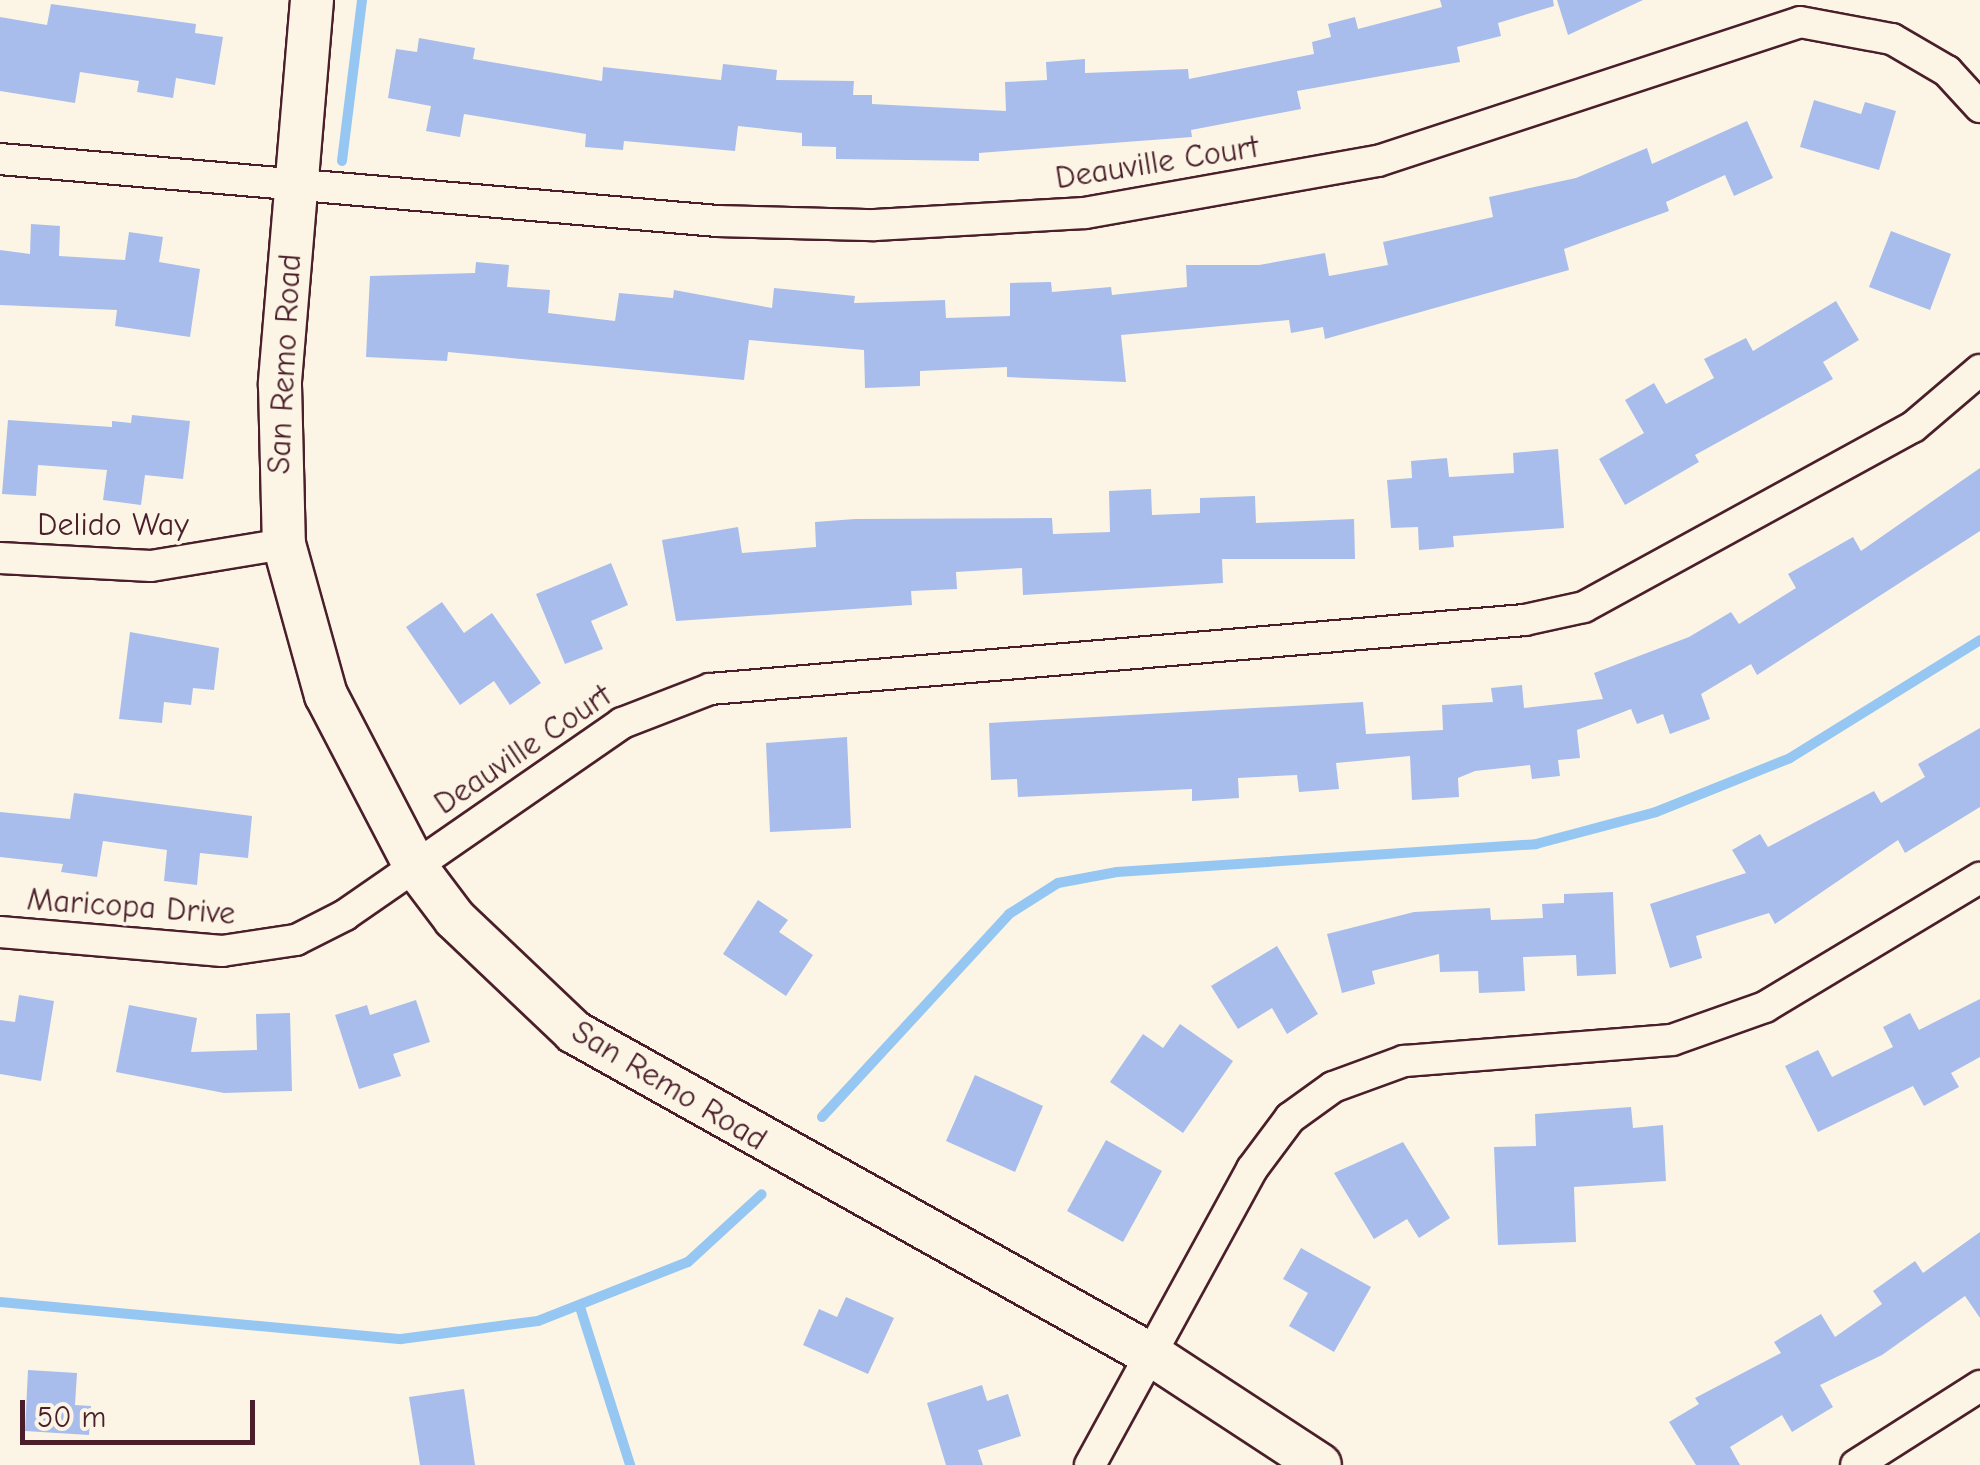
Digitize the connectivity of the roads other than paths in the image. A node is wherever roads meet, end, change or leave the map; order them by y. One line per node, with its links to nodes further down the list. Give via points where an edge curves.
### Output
1 (312, 0): 4 (street, San Remo Road)
2 (1980, 106): 4 (street, Deauville Court, via 1947,71 1892,39 1800,22 1378,161 1085,213 774,223)
3 (0, 159): 4 (street)
4 (295, 182): 6 (street, San Remo Road, via 278,450)
5 (1980, 370): 8 (street, Deauville Court, via 1913,427 1584,607 1525,620 710,689 622,723)
6 (284, 544): 7 (street, Delido Way, via 151,566); 8 (street, San Remo Road, via 340,728)
7 (0, 558)
8 (415, 866): 10 (street, Maricopa Drive, via 322,928 273,947 210,950); 11 (street, San Remo Road, via 455,919 574,1032)
9 (1980, 878): 11 (street, via 1765,1008 1672,1040 1404,1061 1333,1087 1290,1118 1252,1169)
10 (0, 932)
11 (1155, 1357): 13 (street); 14 (street, San Remo Road)
12 (1980, 1386): 15 (street)
13 (1090, 1465)
14 (1320, 1465)
15 (1856, 1465)

